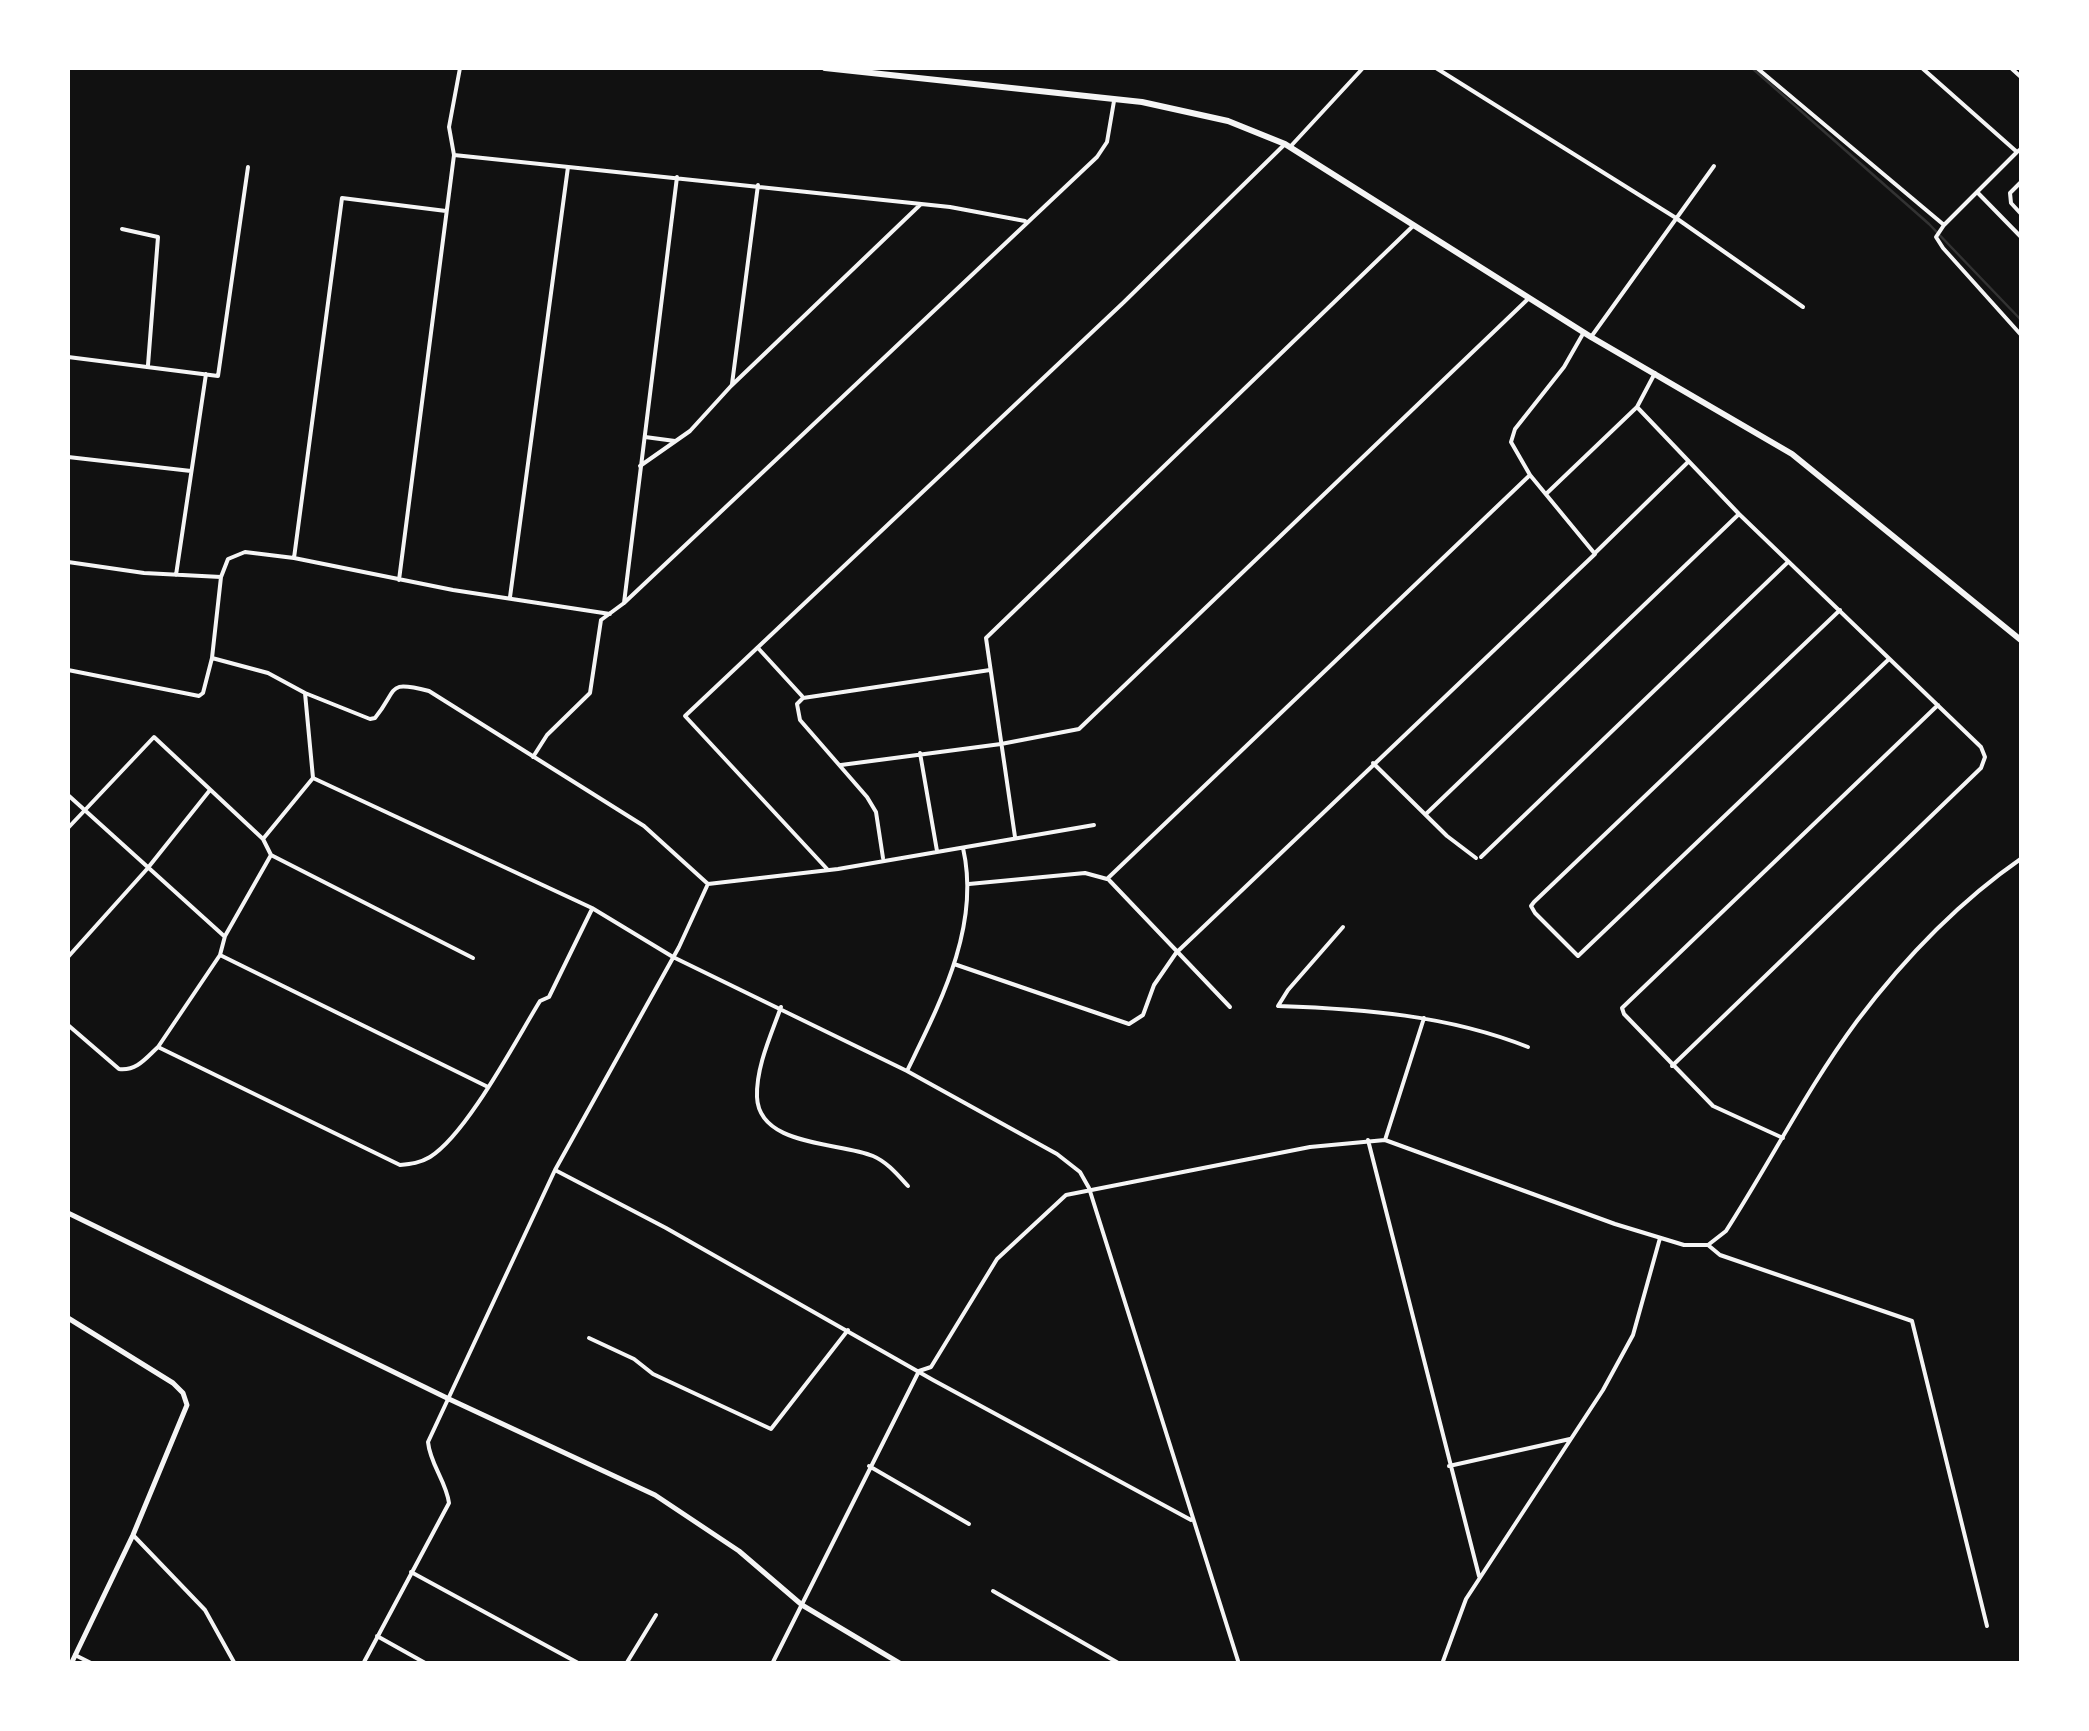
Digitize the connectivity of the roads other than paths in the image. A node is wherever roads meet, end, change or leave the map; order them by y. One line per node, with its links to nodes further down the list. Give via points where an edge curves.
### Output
1 (460, 68): 12 (street, via 450,127)
2 (824, 68): 9 (main road)
3 (1363, 68): 10 (street)
4 (1436, 68): 23 (street)
5 (1757, 68): 26 (street)
6 (1922, 68): 11 (street)
7 (2011, 68): 8 (street)
8 (2022, 78)
9 (1114, 98): 10 (main road, via 1209,115); 24 (street, via 1107,142)
10 (1287, 145): 25 (main road); 60 (street)
11 (2019, 150): 19 (street)
12 (454, 155): 15 (street); 21 (street)
13 (248, 166): 36 (street, via 218,376)
14 (1714, 166): 23 (street)
15 (568, 167): 16 (street); 55 (street)
16 (678, 177): 18 (street); 39 (street)
17 (2022, 181): 22 (street, via 2010,194)
18 (758, 185): 20 (street); 37 (street)
19 (1978, 193): 26 (street); 28 (street)
20 (922, 204): 24 (street); 37 (street)
21 (446, 212): 49 (street, via 342,198); 54 (street)
22 (2022, 215)
23 (1676, 218): 30 (street); 31 (street)
24 (1028, 221): 56 (street)
25 (1413, 226): 29 (main road); 64 (street, via 986,638)
26 (1944, 226): 32 (street, via 1936,237)
27 (122, 229): 34 (street, via 158,238)
28 (2022, 238)
29 (1529, 298): 31 (main road); 68 (street, via 1079,728)
30 (1803, 307)
31 (1588, 334): 35 (main road); 45 (street, via 1512,436 1512,448)
32 (2022, 336)
33 (68, 356): 34 (street)
34 (148, 366): 36 (street)
35 (1656, 372): 38 (street); 59 (main road, via 1801,461)
36 (206, 374): 44 (street)
37 (732, 386): 40 (street)
38 (1637, 407): 42 (street); 46 (street)
39 (644, 437): 40 (street); 43 (street)
40 (676, 441): 43 (street)
41 (68, 457): 44 (street)
42 (1688, 462): 47 (street); 48 (street)
43 (640, 466): 56 (street)
44 (191, 471): 52 (street)
45 (1530, 475): 46 (street); 89 (street)
46 (1546, 494): 48 (street)
47 (1739, 514): 50 (street); 77 (street)
48 (1595, 554): 71 (street)
49 (294, 558): 53 (street, via 234,554); 54 (street)
50 (1789, 561): 57 (street); 77 (street, via 1479,858)
51 (68, 562): 52 (street)
52 (176, 575): 53 (street)
53 (221, 577): 61 (street)
54 (400, 580): 55 (street)
55 (510, 597): 58 (street)
56 (624, 603): 58 (street)
57 (1840, 610): 62 (street); 62 (street, via 1534,902 1536,913 1578,956)
58 (610, 614): 70 (street, via 601,620 590,693)
59 (2022, 641)
60 (758, 648): 66 (street); 88 (street, via 686,716)
61 (212, 658): 63 (street, via 199,696); 65 (street, via 268,673)
62 (1890, 659): 67 (street)
63 (68, 670)
64 (990, 670): 66 (street); 68 (street)
65 (305, 693): 70 (street, via 370,719 401,684 428,691); 73 (street)
66 (803, 698): 72 (street, via 797,704 800,720)
67 (1938, 705): 107 (street, via 1981,747 1982,768); 107 (street, via 1622,1008)
68 (1001, 744): 69 (street); 80 (street)
69 (920, 753): 72 (street); 83 (street)
70 (533, 757): 90 (street, via 644,826)
71 (1373, 763): 77 (street); 95 (street)
72 (841, 765): 86 (street, via 876,812)
73 (314, 778): 81 (street); 92 (street)
74 (210, 790): 76 (street, via 154,737); 81 (street); 87 (street)
75 (68, 796): 76 (street)
76 (84, 810): 79 (street); 87 (street)
77 (1426, 814)
78 (1094, 825): 80 (street)
79 (68, 828)
80 (1016, 838): 82 (street)
81 (262, 839): 84 (street)
82 (963, 846): 83 (street); 91 (street)
83 (937, 851): 86 (street)
84 (270, 855): 94 (street); 99 (street)
85 (2022, 856): 110 (street, via 1879,993)
86 (884, 860): 88 (street)
87 (147, 869): 94 (street); 98 (street)
88 (828, 870): 90 (street)
89 (1107, 879): 91 (street, via 1085,873); 95 (street)
90 (708, 884): 97 (street)
91 (970, 884): 100 (street)
92 (592, 908): 97 (street); 109 (street, via 549,996)
93 (1343, 928): 103 (street, via 1278,1006)
94 (224, 936): 96 (street)
95 (1176, 953): 100 (street, via 1144,1015 1129,1024); 102 (street)
96 (220, 955): 105 (street); 109 (street)
97 (672, 956): 101 (street); 113 (street)
98 (68, 957)
99 (473, 958)
100 (954, 964): 108 (street)
101 (780, 1007): 108 (street); 114 (street, via 758,1090 762,1114 793,1138 876,1157)
102 (1230, 1007)
103 (1424, 1018): 106 (street); 112 (street)
104 (68, 1025): 105 (street, via 119,1069 139,1065)
105 (158, 1046): 109 (street, via 400,1165 440,1149)
106 (1528, 1047)
107 (1672, 1066): 110 (street, via 1718,1110)
108 (906, 1071): 115 (street, via 1057,1154)
109 (488, 1087)
110 (1783, 1138): 118 (street, via 1726,1231)
111 (1368, 1140): 112 (street); 115 (street); 126 (street)
112 (1385, 1140): 117 (street)
113 (555, 1170): 120 (street); 123 (street)
114 (908, 1186)
115 (1089, 1188): 122 (street, via 1054,1204 997,1259 931,1367); 127 (street)
116 (68, 1213): 123 (street)
117 (1660, 1238): 118 (street); 124 (street, via 1635,1330)
118 (1708, 1245): 135 (street, via 1908,1318 1914,1326)
119 (68, 1318): 129 (street, via 173,1383 186,1399 184,1420)
120 (848, 1330): 121 (street, via 771,1429); 122 (street)
121 (589, 1338)
122 (919, 1371): 125 (street); 127 (street)
123 (449, 1399): 130 (street, via 428,1442 449,1504); 133 (street, via 655,1495 739,1551)
124 (1570, 1439): 126 (street); 131 (street)
125 (870, 1466): 128 (street); 133 (street)
126 (1449, 1466): 131 (street)
127 (1193, 1522): 148 (street)
128 (968, 1524)
129 (133, 1535): 137 (street); 140 (street, via 205,1610)
130 (412, 1572): 136 (street); 143 (street)
131 (1479, 1578): 149 (street, via 1458,1614)
132 (993, 1590): 147 (street)
133 (802, 1605): 145 (street); 146 (street)
134 (656, 1616): 144 (street)
135 (1988, 1626)
136 (377, 1636): 141 (street); 142 (street)
137 (75, 1656): 138 (street); 139 (street)
138 (72, 1664)
139 (92, 1664)
140 (235, 1664)
141 (363, 1664)
142 (427, 1664)
143 (580, 1664)
144 (626, 1664)
145 (772, 1664)
146 (901, 1664)
147 (1120, 1664)
148 (1240, 1664)
149 (1442, 1664)

